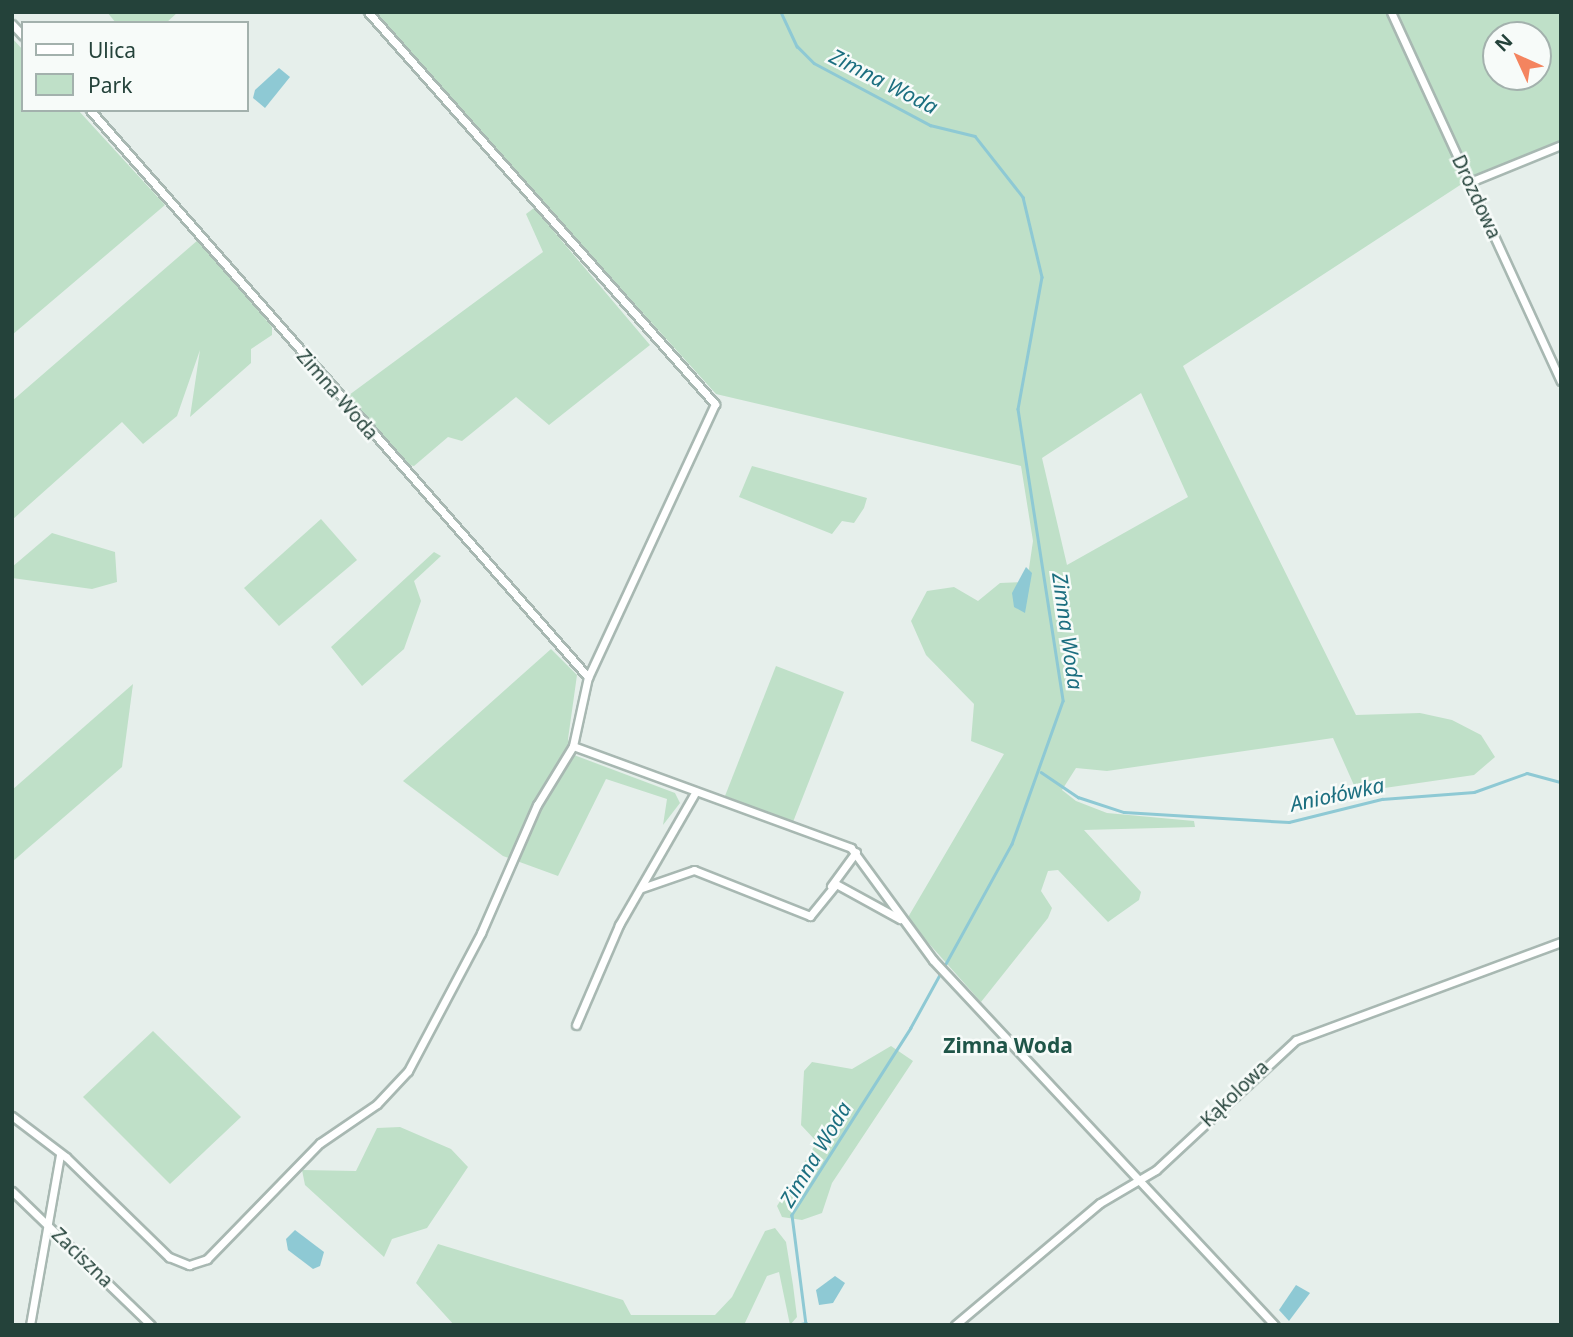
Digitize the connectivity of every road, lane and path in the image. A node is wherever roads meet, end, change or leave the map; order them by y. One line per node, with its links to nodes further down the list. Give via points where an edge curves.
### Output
1 (368, 12): 7 (street, via 715,404)
2 (1391, 12): 5 (street, Drozdowa)
3 (92, 112): 7 (street, Zimna Woda)
4 (1561, 145): 5 (street)
5 (1470, 182): 6 (street, Drozdowa)
6 (1561, 381)
7 (588, 677): 8 (street)
8 (573, 746): 9 (street); 17 (street, via 537,805 481,933 408,1071 377,1104 312,1151 218,1250 198,1263 178,1264)
9 (695, 793): 10 (street, via 828,836); 12 (street)
10 (856, 852): 11 (street); 13 (street)
11 (830, 887): 12 (street, via 810,916 694,870); 13 (street, via 841,885)
12 (642, 888): 15 (street)
13 (904, 923): 18 (street)
14 (1561, 942): 18 (street, Kąkolowa, via 1305,1035)
15 (576, 1025)
16 (12, 1116): 17 (street)
17 (60, 1154): 20 (street)
18 (1139, 1181): 23 (street, Kąkolowa, via 1067,1229); 24 (street)
19 (12, 1191): 20 (street, Zaciszna)
20 (47, 1225): 21 (street); 22 (street, Zaciszna)
21 (30, 1325)
22 (151, 1325)
23 (955, 1325)
24 (1274, 1325)

